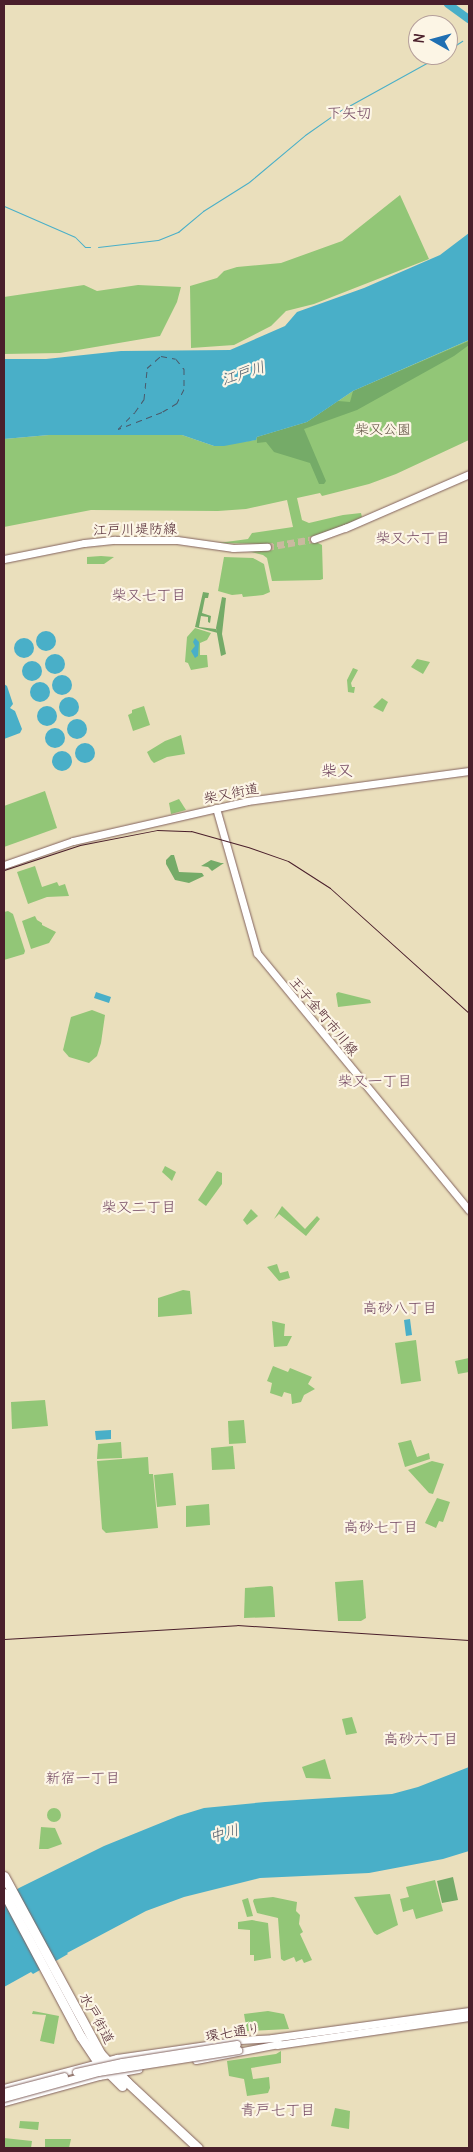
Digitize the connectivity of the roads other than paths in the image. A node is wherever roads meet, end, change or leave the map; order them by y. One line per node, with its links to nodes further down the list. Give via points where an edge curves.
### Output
1 (469, 474): 2 (main road)
2 (314, 539)
3 (267, 547): 4 (main road, 江戸川堤防線, via 233,548 177,540 115,540 84,542)
4 (4, 558)
5 (469, 771): 6 (main road, 柴又街道)
6 (216, 808): 7 (main road, 柴又街道, via 73,841); 8 (main road, 王子金町市川線, via 257,953)
7 (4, 865)
8 (469, 1210)
9 (4, 1876): 10 (highway, 水戸街道)
10 (6, 1892): 16 (highway, 水戸街道, via 49,1968 81,2037)
11 (469, 2011): 13 (main road, 環七通り)
12 (469, 2017): 13 (main road, 環七通り)
13 (278, 2041): 14 (main road, 環七通り); 15 (main road, via 240,2040); 18 (main road, via 228,2055)
14 (238, 2047): 24 (main road, 環七通り, bridge, via 96,2067); 25 (main road, 環七通り, bridge, via 98,2072)
15 (138, 2055): 16 (main road); 18 (main road, via 135,2059)
16 (102, 2061): 17 (main road); 20 (highway, 水戸街道)
17 (78, 2067): 21 (main road, via 84,2069 86,2077); 23 (main road)
18 (140, 2068): 19 (main road)
19 (132, 2070): 20 (main road); 22 (main road)
20 (114, 2073): 21 (main road); 22 (highway, 水戸街道); 27 (highway, 水戸街道)
21 (80, 2081): 26 (main road)
22 (127, 2082): 28 (highway, 水戸街道)
23 (4, 2088)
24 (4, 2092)
25 (4, 2098)
26 (4, 2102)
27 (190, 2148)
28 (198, 2148)

